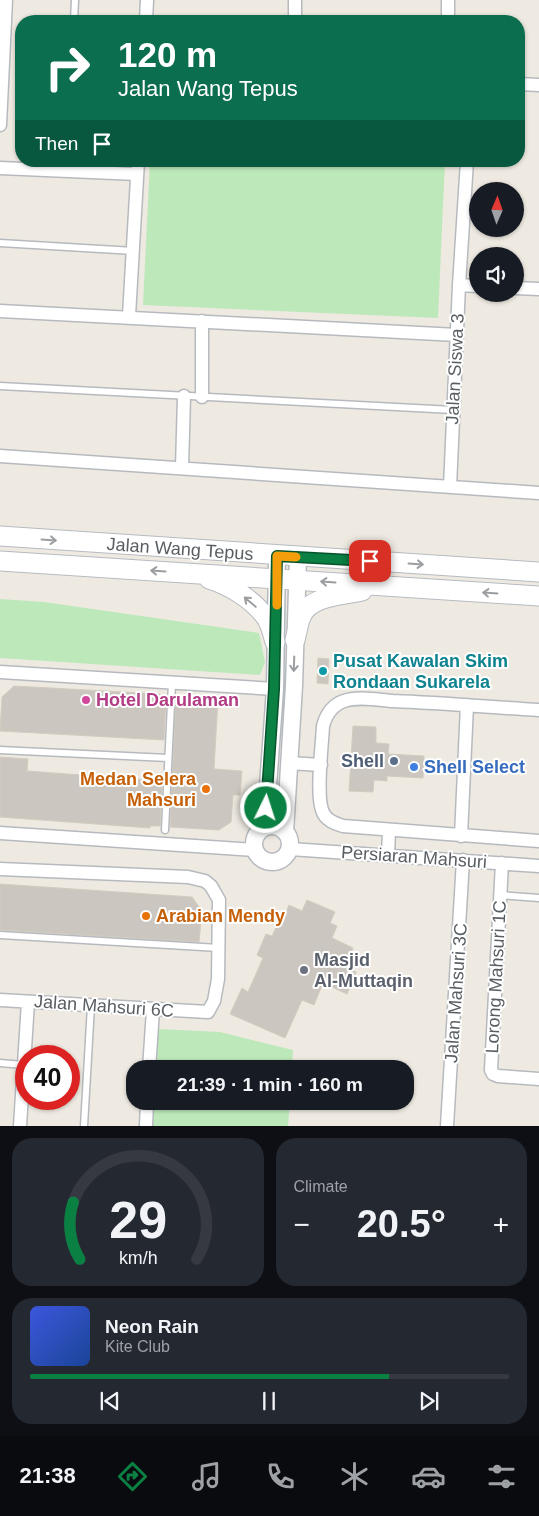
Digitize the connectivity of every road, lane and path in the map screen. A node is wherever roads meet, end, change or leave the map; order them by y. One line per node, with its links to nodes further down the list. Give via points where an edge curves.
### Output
1 (6, 0): 10 (street)
2 (75, 0): 6 (lane)
3 (147, 0): 7 (street)
4 (296, 0): 8 (street)
5 (448, 0): 9 (street)
6 (74, 15)
7 (146, 15)
8 (295, 15)
9 (448, 15)
10 (3, 24): 13 (street)
11 (525, 84): 12 (street)
12 (539, 85)
13 (0, 125)
14 (68, 167): 17 (street)
15 (137, 167): 19 (street)
16 (467, 167): 20 (street, Jalan Siswa 3)
17 (0, 168)
18 (0, 243): 19 (lane)
19 (134, 251): 25 (street)
20 (459, 284): 21 (street); 27 (street, Jalan Siswa 3)
21 (469, 285)
22 (524, 288): 23 (street)
23 (539, 289)
24 (0, 311): 25 (street)
25 (129, 316): 26 (street)
26 (202, 321): 27 (street); 30 (street)
27 (457, 335): 31 (street, Jalan Siswa 3)
28 (0, 386): 29 (lane)
29 (184, 396): 30 (lane); 33 (street)
30 (202, 397): 31 (lane)
31 (453, 410): 34 (street, Jalan Siswa 3)
32 (0, 456): 33 (street)
33 (182, 468): 34 (street)
34 (450, 487): 35 (street)
35 (539, 493)
36 (0, 536): 37 (main road, Jalan Wang Tepus, one-way to 37)
37 (277, 556): 38 (main road, Jalan Wang Tepus); 42 (street)
38 (298, 557): 40 (main road, Jalan Wang Tepus, one-way to 40); 43 (street)
39 (0, 561): 41 (main road, Jalan Wang Tepus, one-way to 39)
40 (539, 572)
41 (191, 573): 42 (main road, Jalan Wang Tepus); 47 (main road, one-way to 41, via 268,621 246,598 221,583)
42 (276, 579): 43 (main road, Jalan Wang Tepus); 47 (street)
43 (298, 580): 44 (main road, Jalan Wang Tepus, one-way to 43); 46 (street)
44 (388, 586): 45 (main road, Jalan Wang Tepus, one-way to 44); 46 (main road, via 318,601 301,616)
45 (539, 596)
46 (295, 640): 55 (street, one-way to 55)
47 (276, 642): 50 (street)
48 (0, 672): 49 (street)
49 (172, 683): 50 (street); 54 (lane)
50 (274, 689): 57 (street)
51 (467, 705): 52 (street); 56 (street, via 344,700 330,710 323,726); 62 (street)
52 (539, 710)
53 (0, 750): 54 (lane)
54 (168, 758): 58 (lane)
55 (289, 763): 56 (street); 60 (street)
56 (321, 765): 59 (street, via 320,802 328,820 343,826)
57 (265, 828): 60 (street, via 279,827); 65 (street, via 254,839)
58 (165, 830)
59 (389, 830): 62 (street); 66 (street)
60 (285, 832): 64 (street, via 290,839)
61 (0, 833): 65 (street)
62 (461, 836): 63 (street)
63 (539, 842)
64 (290, 849): 65 (street, via 282,859 270,862 263,860); 66 (street, Persiaran Mahsuri)
65 (255, 850)
66 (388, 856): 67 (street, Persiaran Mahsuri)
67 (463, 860): 68 (street, Persiaran Mahsuri); 89 (street, Jalan Mahsuri 3C)
68 (502, 863): 69 (street, Persiaran Mahsuri); 71 (street, Lorong Mahsuri 1C)
69 (539, 866)
70 (0, 869): 74 (street, via 179,877 205,882 219,900)
71 (499, 895): 72 (lane); 83 (street, Lorong Mahsuri 1C, via 492,1070 498,1076)
72 (539, 898)
73 (0, 935): 74 (lane)
74 (219, 948): 78 (street, Jalan Mahsuri 6C, via 218,979 214,1001 208,1012)
75 (0, 1000): 76 (street, Jalan Mahsuri 6C)
76 (28, 1002): 77 (street, Jalan Mahsuri 6C); 79 (street)
77 (90, 1006): 78 (street, Jalan Mahsuri 6C); 87 (lane)
78 (153, 1010): 80 (street)
79 (25, 1045)
80 (150, 1060)
81 (0, 1063): 82 (lane)
82 (15, 1064)
83 (539, 1079)
84 (21, 1110): 86 (street)
85 (147, 1110): 88 (street)
86 (20, 1126)
87 (84, 1126)
88 (146, 1126)
89 (448, 1126)

